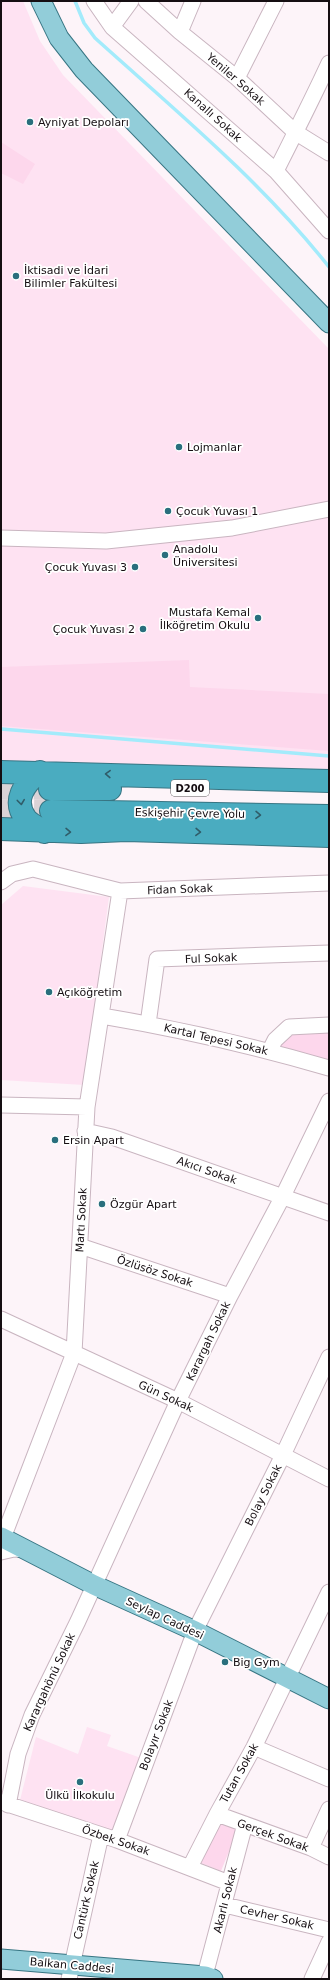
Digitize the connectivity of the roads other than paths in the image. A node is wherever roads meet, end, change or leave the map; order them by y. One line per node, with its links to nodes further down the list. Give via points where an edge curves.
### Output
1 (41, 1): 15 (main road, via 59,38 84,70)
2 (94, 1): 7 (street, Kanallı Sokak)
3 (131, 1): 7 (street)
4 (146, 1): 8 (street, Yeniler Sokak)
5 (193, 1): 8 (street)
6 (276, 1): 10 (street)
7 (112, 27): 13 (street, Kanallı Sokak)
8 (180, 32): 10 (street, Yeniler Sokak)
9 (329, 63): 11 (street, via 303,121)
10 (237, 78): 11 (street, Yeniler Sokak)
11 (295, 132): 12 (street, Yeniler Sokak); 13 (street)
12 (329, 153)
13 (276, 171): 14 (street, Kanallı Sokak)
14 (327, 223)
15 (329, 323)
16 (329, 509): 17 (street, via 232,528 106,541)
17 (1, 538)
18 (1, 772): 19 (highway)
19 (45, 780): 20 (highway, one-way to 19); 21 (highway, D200); 25 (highway, one-way to 25, via 26,784 20,794 26,820)
20 (329, 781)
21 (329, 788)
22 (51, 811): 23 (highway, Eskişehir Çevre Yolu, one-way to 23)
23 (329, 816)
24 (1, 829): 25 (highway)
25 (44, 832): 26 (highway, one-way to 26, via 126,830)
26 (329, 836)
27 (1, 882): 29 (street, Fidan Sokak, via 12,874 33,869)
28 (329, 883): 29 (street, Fidan Sokak)
29 (120, 891): 31 (street, Martı Sokak)
30 (329, 953): 32 (street, Ful Sokak, via 157,960)
31 (102, 1016): 32 (street, Kartal Tepesi Sokak); 38 (street, Martı Sokak)
32 (148, 1024): 34 (street, Kartal Tepesi Sokak)
33 (329, 1025): 34 (street, via 289,1026 275,1040)
34 (270, 1050): 35 (street, Kartal Tepesi Sokak)
35 (329, 1068)
36 (329, 1101): 40 (street, Karargah Sokak)
37 (1, 1105): 38 (street)
38 (86, 1107): 39 (street, Martı Sokak)
39 (85, 1131): 40 (street, Akıcı Sokak); 42 (street, Martı Sokak)
40 (283, 1196): 41 (street, Akıcı Sokak); 43 (street, Karargah Sokak)
41 (329, 1213)
42 (80, 1246): 43 (street, Özlüsöz Sokak); 45 (street, Martı Sokak)
43 (230, 1296): 47 (street, Karargah Sokak)
44 (1, 1319): 45 (street, Gün Sokak)
45 (74, 1353): 47 (street, Gün Sokak); 50 (street, Martı Sokak)
46 (329, 1357): 48 (street, Bolay Sokak)
47 (178, 1401): 48 (street, Gün Sokak); 51 (street, Karargah Sokak)
48 (283, 1455): 49 (street, Gün Sokak); 53 (street, Bolay Sokak)
49 (329, 1479)
50 (2, 1543): 51 (main road, Seylap Caddesi, via 26,1550)
51 (94, 1585): 53 (main road, Seylap Caddesi); 58 (street, Karargahönü Sokak, via 32,1715 18,1754)
52 (329, 1592): 54 (street, Tutan Sokak)
53 (195, 1631): 54 (main road, Seylap Caddesi); 63 (street, Bolayır Sokak)
54 (287, 1678): 55 (main road, Seylap Caddesi); 56 (street, Tutan Sokak)
55 (329, 1699)
56 (254, 1747): 57 (street); 60 (street, Tutan Sokak)
57 (329, 1779)
58 (5, 1804): 62 (street, Özbek Sokak)
59 (329, 1809): 64 (street)
60 (217, 1814): 61 (street, Gerçek Sokak); 66 (street, Tutan Sokak)
61 (245, 1824): 64 (street, Gerçek Sokak); 67 (street, Akarlı Sokak)
62 (101, 1835): 63 (street, Özbek Sokak); 72 (street, Cantürk Sokak)
63 (117, 1840): 66 (street, Özbek Sokak)
64 (311, 1848): 65 (street, Gerçek Sokak)
65 (329, 1857)
66 (190, 1867): 67 (street, Özbek Sokak)
67 (229, 1883): 68 (street, Akarlı Sokak)
68 (225, 1905): 69 (street, Cevher Sokak); 73 (street, Akarlı Sokak)
69 (329, 1930)
70 (329, 1942): 74 (street)
71 (1, 1959): 72 (main road, Balkan Caddesi)
72 (71, 1972): 73 (main road, Balkan Caddesi)
73 (208, 1978)
74 (312, 1979)

